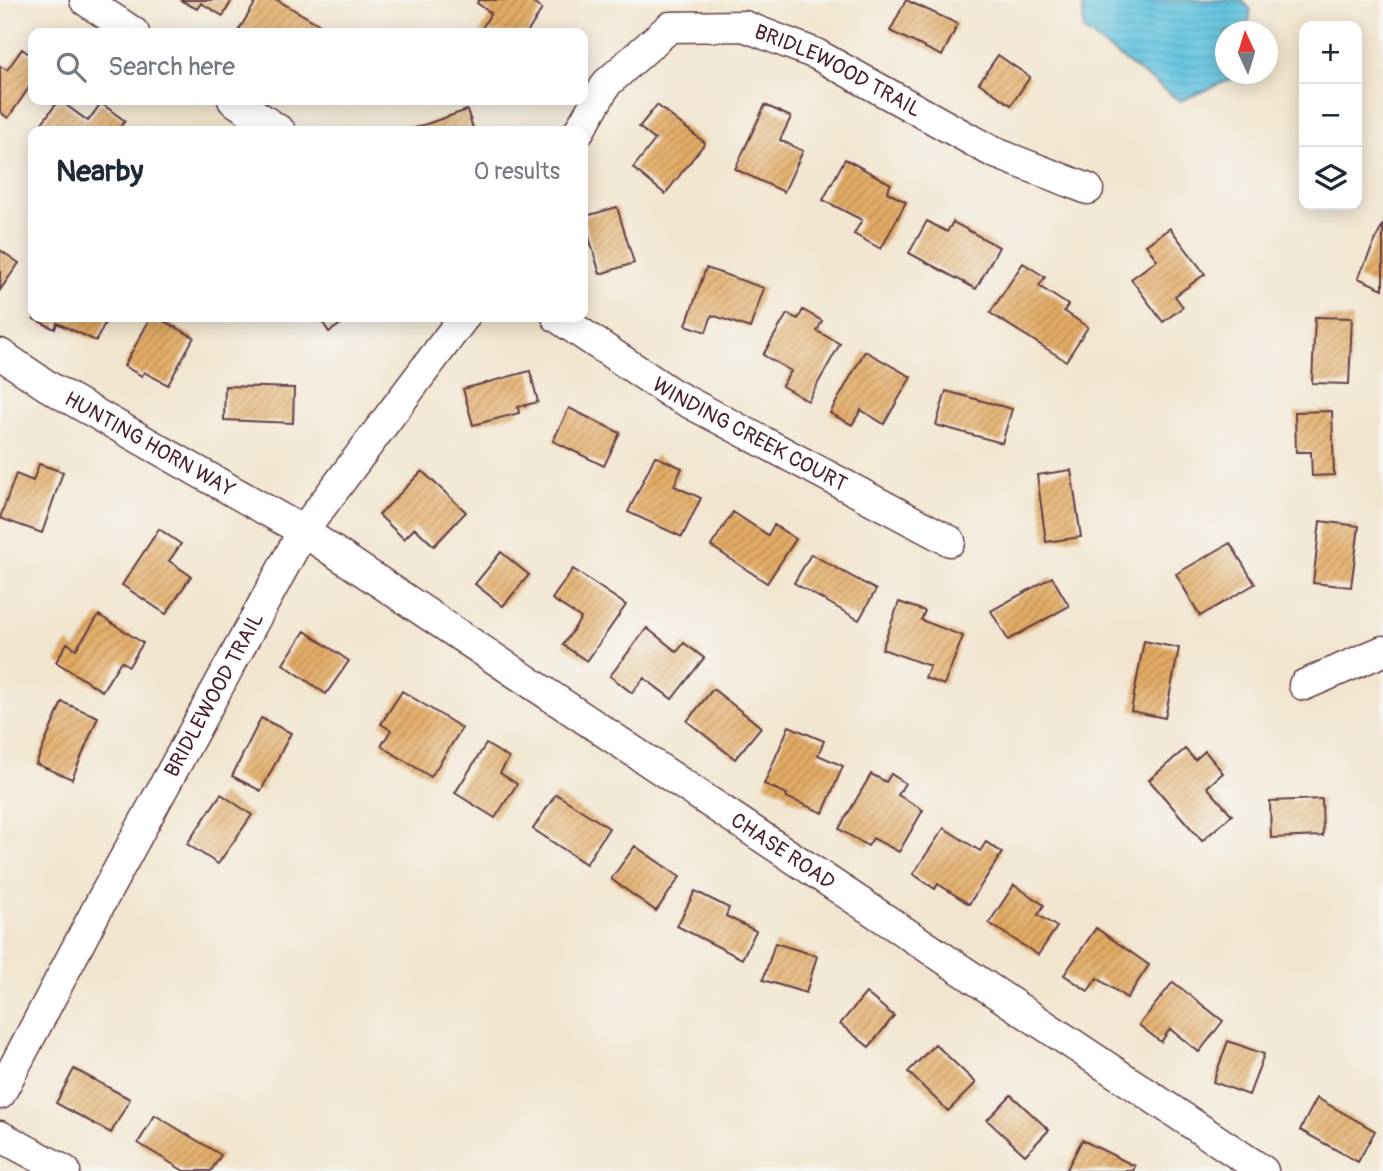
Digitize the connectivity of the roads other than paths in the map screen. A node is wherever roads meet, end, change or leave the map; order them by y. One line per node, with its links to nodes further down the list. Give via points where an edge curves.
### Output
1 (85, 0): 2 (street)
2 (127, 28)
3 (241, 105): 4 (street)
4 (272, 126)
5 (582, 126): 6 (street, BRIDLEWOOD TRAIL, via 607,83 670,27 744,26 816,54 993,152)
6 (1088, 189)
7 (460, 322): 10 (street, BRIDLEWOOD TRAIL)
8 (564, 322): 11 (street, WINDING CREEK COURT, via 671,393)
9 (0, 354): 10 (street, HUNTING HORN WAY, via 49,387)
10 (303, 531): 14 (street, BRIDLEWOOD TRAIL); 17 (street, CHASE ROAD)
11 (950, 541)
12 (1383, 651): 13 (street)
13 (1304, 685)
14 (0, 1094)
15 (0, 1136): 16 (street)
16 (65, 1171)
17 (1263, 1171)

